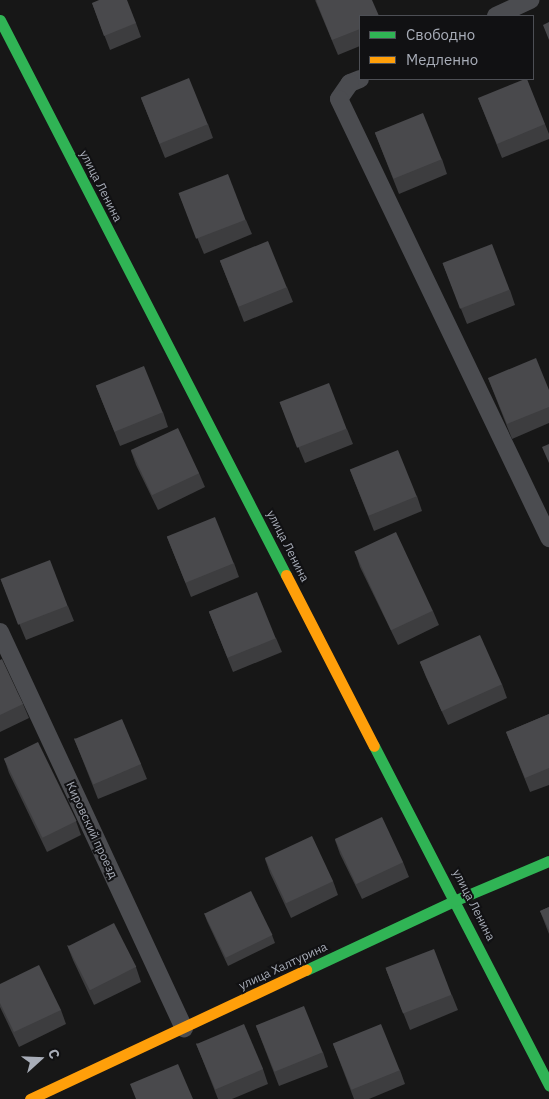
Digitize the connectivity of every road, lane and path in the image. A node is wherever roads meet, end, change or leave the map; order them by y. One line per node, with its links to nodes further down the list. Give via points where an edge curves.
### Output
1 (531, 0): 2 (lane)
2 (498, 15)
3 (0, 20): 8 (main road, улица Ленина)
4 (359, 80): 5 (lane, via 350,84 339,99)
5 (549, 538)
6 (0, 632): 9 (lane, Кировский проезд)
7 (549, 861): 8 (main road, улица Халтурина)
8 (456, 900): 9 (main road, улица Халтурина); 10 (main road, улица Ленина)
9 (184, 1028): 11 (main road, улица Халтурина)
10 (549, 1085)
11 (30, 1099)

